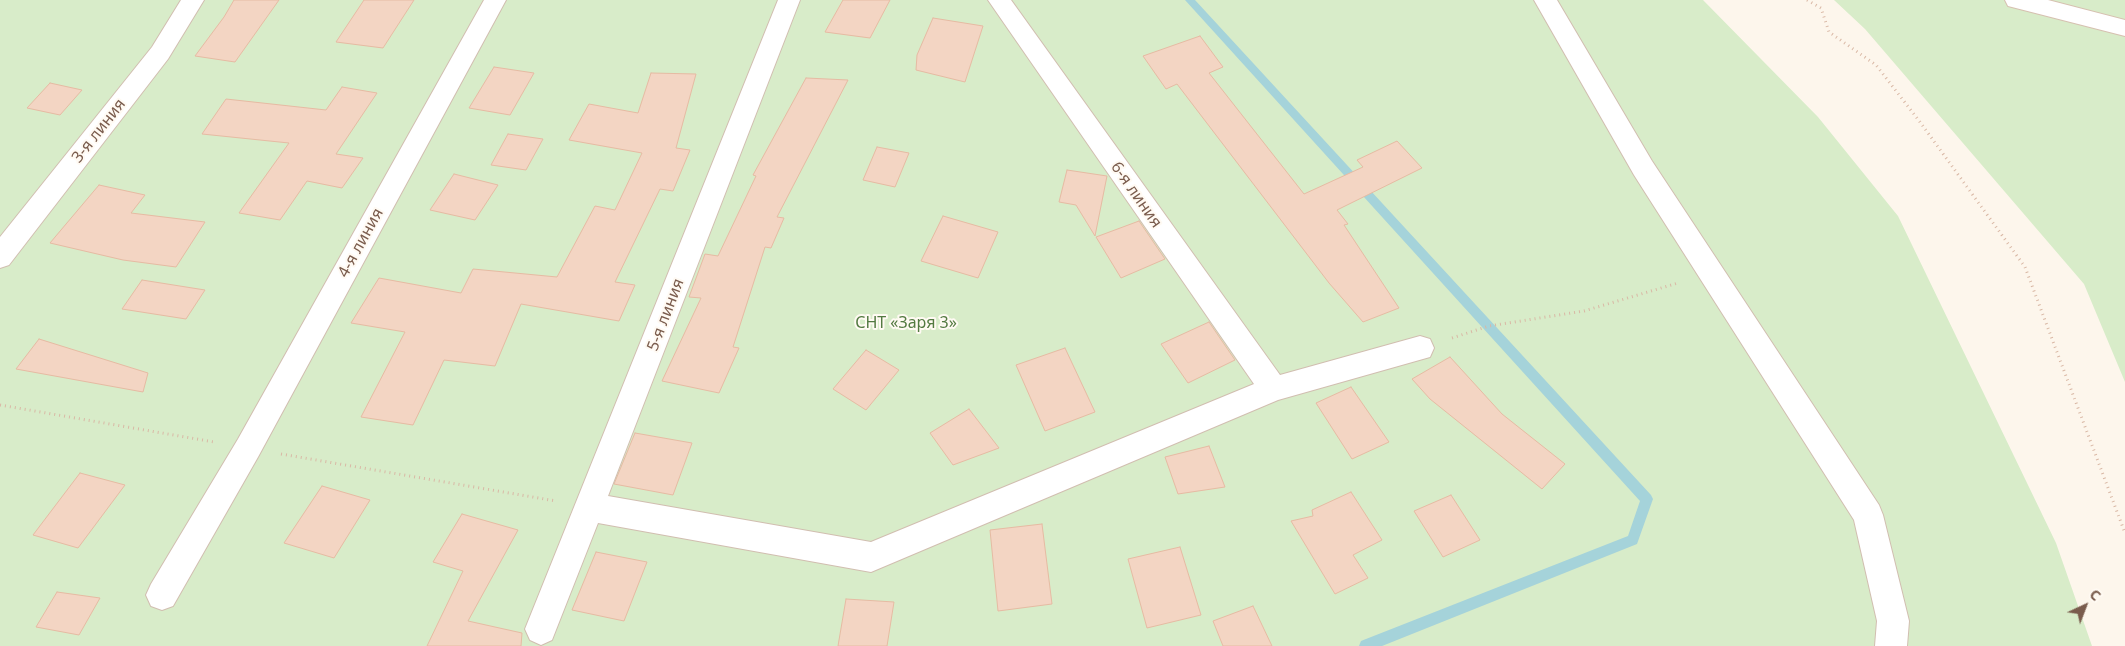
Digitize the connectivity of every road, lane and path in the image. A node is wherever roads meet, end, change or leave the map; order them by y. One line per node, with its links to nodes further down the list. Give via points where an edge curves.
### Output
1 (192, 0): 9 (street, 3-я линия, via 160,53)
2 (494, 0): 14 (street, 4-я линия)
3 (789, 0): 15 (street, 5-я линия)
4 (999, 0): 12 (street, 6-я линия)
5 (1545, 0): 10 (street, via 1643,168)
6 (1807, 0): 16 (path, via 1821,8 1829,32 1876,65 2025,267)
7 (2016, 0): 8 (street)
8 (2125, 28)
9 (0, 257)
10 (1711, 273): 11 (path, via 1584,311 1489,326); 19 (street, via 1868,515 1893,620)
11 (1420, 348): 12 (street)
12 (1274, 389): 15 (street, via 871,557)
13 (0, 405): 14 (path)
14 (248, 448): 15 (path); 17 (street, 4-я линия)
15 (590, 507): 18 (street, 5-я линия)
16 (2125, 533)
17 (162, 595)
18 (541, 629)
19 (1891, 646)

